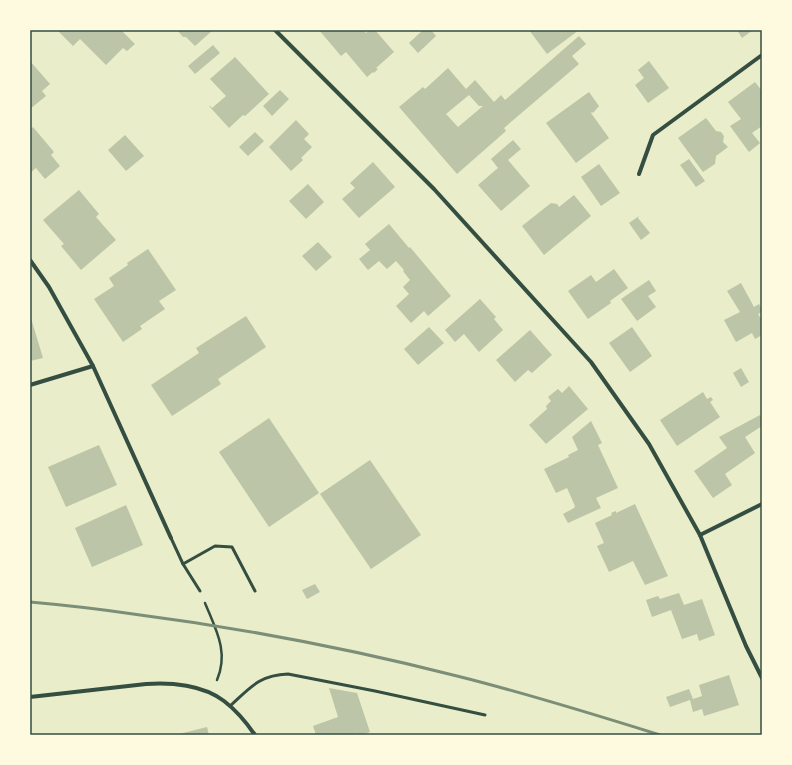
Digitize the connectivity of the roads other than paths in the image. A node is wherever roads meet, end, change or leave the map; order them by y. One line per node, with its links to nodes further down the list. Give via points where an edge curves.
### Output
1 (275, 30): 8 (street, via 434,189 592,362 650,444)
2 (762, 56): 3 (street, via 653,136)
3 (639, 174)
4 (30, 260): 5 (street, via 49,286)
5 (93, 366): 6 (street); 9 (street)
6 (30, 385)
7 (762, 504): 8 (street)
8 (700, 535): 13 (street)
9 (171, 538): 10 (lane)
10 (183, 564): 11 (lane); 12 (lane, via 215,546 232,547)
11 (200, 591)
12 (255, 591)
13 (762, 678)
14 (30, 697): 15 (street, via 162,683 212,694)
15 (230, 706): 16 (lane, via 264,678 275,674 288,674); 17 (street)
16 (485, 715)
17 (255, 735)

